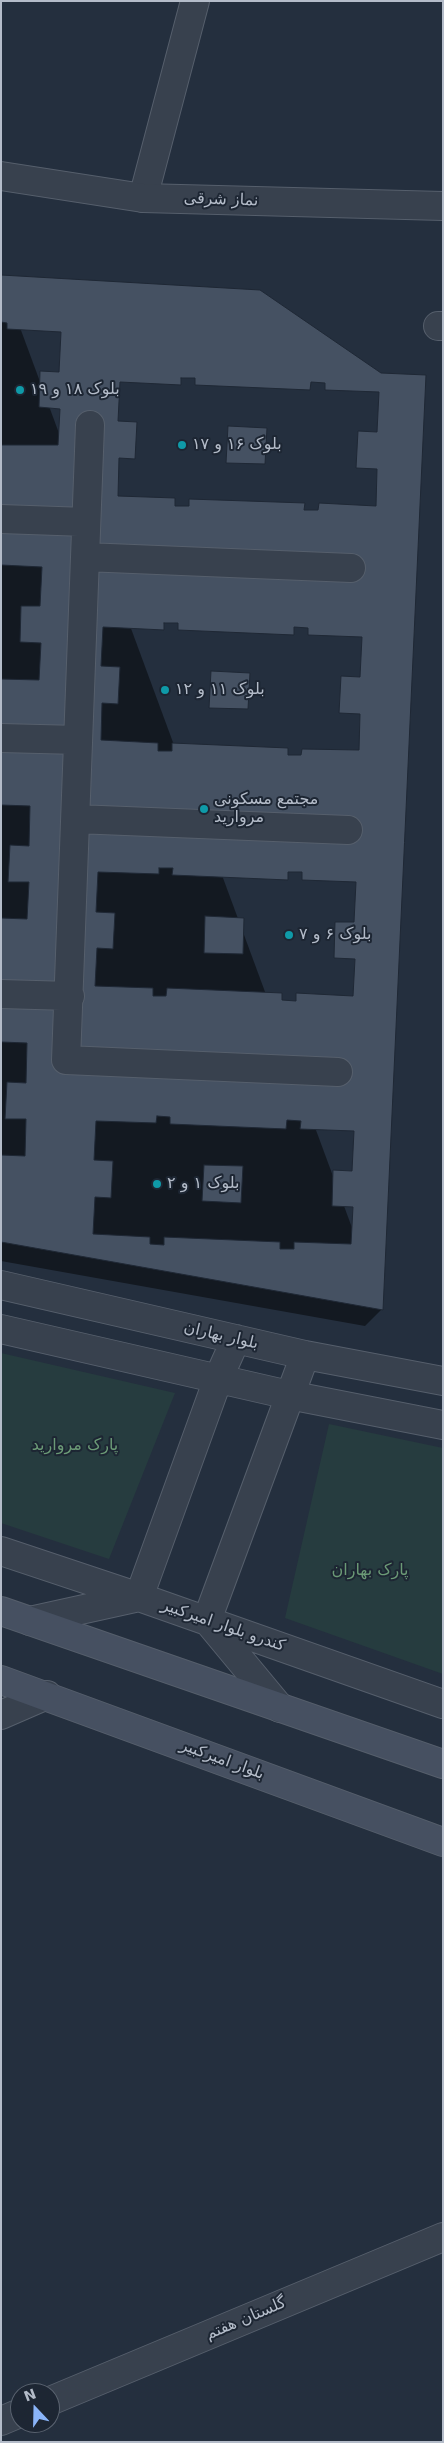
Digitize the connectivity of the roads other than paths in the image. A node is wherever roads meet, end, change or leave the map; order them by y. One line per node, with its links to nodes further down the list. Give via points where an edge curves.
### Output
1 (195, 1): 3 (street)
2 (1, 176): 3 (street, نماز شرقی)
3 (143, 198): 4 (street, نماز شرقی)
4 (443, 206)
5 (90, 426): 7 (street)
6 (1, 519): 7 (street)
7 (86, 522): 8 (street)
8 (85, 557): 9 (street); 11 (street)
9 (351, 568)
10 (1, 738): 11 (street)
11 (78, 740): 12 (street)
12 (76, 818): 13 (street); 15 (street)
13 (348, 830)
14 (1, 994): 15 (street)
15 (70, 996): 16 (street, via 66,1060)
16 (338, 1072)
17 (1, 1285): 19 (street, بلوار بهاران)
18 (1, 1329): 21 (street)
19 (236, 1339): 20 (street, بلوار بهاران); 21 (street)
20 (304, 1355): 22 (street, بلوار بهاران); 23 (street)
21 (218, 1379): 23 (street); 26 (street)
22 (443, 1381)
23 (288, 1395): 24 (street); 28 (street)
24 (443, 1425)
25 (1, 1551): 26 (street, کندرو بلوار امیرکبیر)
26 (139, 1597): 28 (street, کندرو بلوار امیرکبیر); 29 (street)
27 (1, 1611): 29 (main road)
28 (206, 1620): 32 (street, کندرو بلوار امیرکبیر); 33 (street)
29 (30, 1621): 33 (main road)
30 (1, 1680): 31 (main road, بلوار امیرکبیر)
31 (47, 1696): 34 (street); 36 (main road, بلوار امیرکبیر)
32 (443, 1704)
33 (280, 1708): 35 (main road)
34 (1, 1715)
35 (443, 1764)
36 (443, 1842)
37 (443, 2237): 38 (street, گلستان هفتم)
38 (60, 2397)

